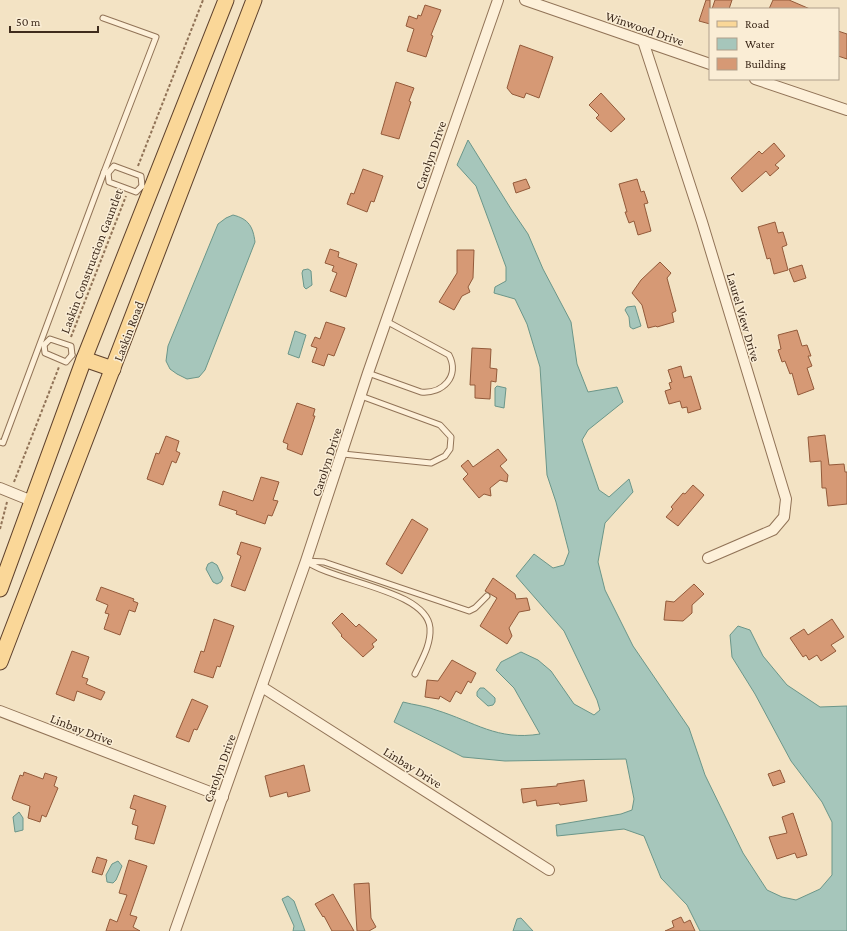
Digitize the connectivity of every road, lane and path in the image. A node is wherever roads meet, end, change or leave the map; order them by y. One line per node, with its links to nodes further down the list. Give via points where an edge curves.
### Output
1 (203, 0): 12 (path)
2 (226, 0): 13 (main road)
3 (254, 0): 20 (main road, Laskin Road)
4 (498, 0): 15 (street, Carolyn Drive)
5 (525, 0): 7 (street, Winwood Drive)
6 (103, 18): 11 (lane, via 156,37)
7 (642, 41): 8 (street, Winwood Drive); 29 (street, Laurel View Drive, via 702,222 786,499 784,517 773,530)
8 (709, 64)
9 (758, 80): 10 (street)
10 (847, 110)
11 (106, 172): 12 (lane, via 114,166); 14 (lane, via 109,182); 16 (lane)
12 (135, 174): 13 (lane, via 141,176)
13 (147, 187): 14 (lane, via 136,192); 18 (main road)
14 (129, 189): 17 (path, Laskin Construction Gauntlet)
15 (386, 321): 21 (street, Carolyn Drive); 21 (lane, via 449,355 453,368 452,375 444,386 430,393)
16 (42, 344): 17 (lane, via 50,339); 19 (lane, via 45,353); 23 (lane, via 3,443)
17 (68, 345): 18 (lane)
18 (78, 357): 19 (lane, via 66,362); 20 (main road); 27 (main road)
19 (62, 360): 26 (path)
20 (113, 369): 33 (main road, Laskin Road)
21 (368, 373): 22 (street, Carolyn Drive)
22 (361, 396): 24 (street, Carolyn Drive); 24 (lane, via 440,425 451,436 450,449 445,456 431,463)
23 (0, 442)
24 (342, 454): 30 (street, Carolyn Drive)
25 (0, 488): 26 (street)
26 (10, 492): 27 (street); 28 (path)
27 (32, 501): 31 (main road)
28 (0, 529)
29 (708, 558)
30 (306, 561): 32 (lane, via 324,562 469,611); 34 (lane, via 320,570 390,593 421,609 430,627 429,640); 35 (street, Carolyn Drive)
31 (1, 581)
32 (487, 596)
33 (0, 662)
34 (414, 674)
35 (262, 687): 37 (street, Carolyn Drive); 38 (street, Linbay Drive)
36 (0, 710): 37 (street, Linbay Drive)
37 (223, 797): 39 (street, Carolyn Drive)
38 (549, 870)
39 (175, 931)

